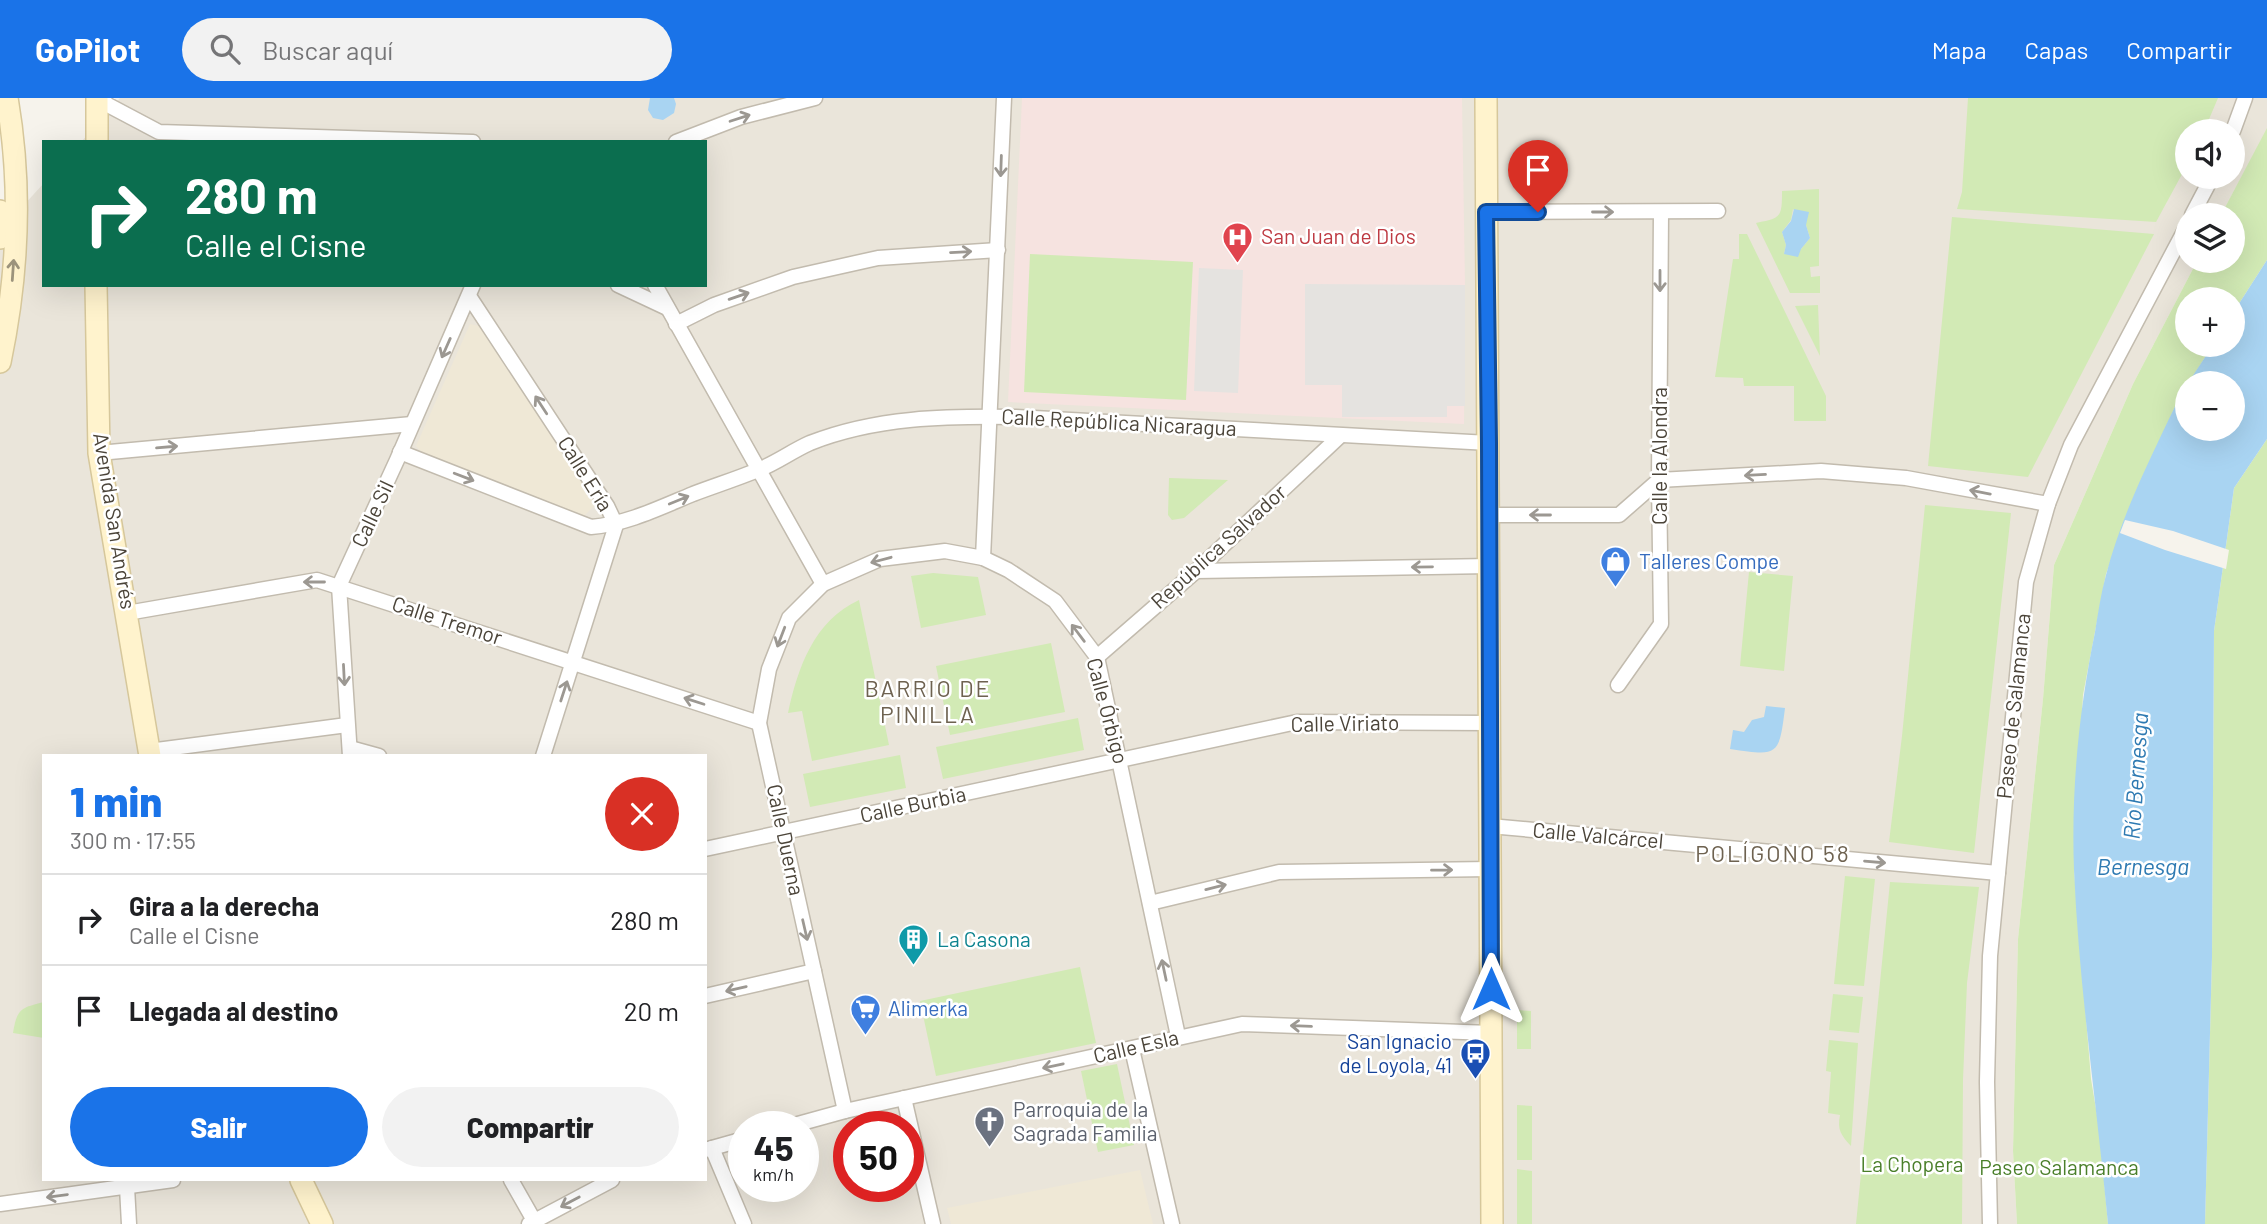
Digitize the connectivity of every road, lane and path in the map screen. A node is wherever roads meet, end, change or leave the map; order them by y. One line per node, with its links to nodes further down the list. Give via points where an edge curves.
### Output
1 (6, 98): 25 (main road, one-way to 1, via 10,313 15,247 16,179)
2 (99, 98): 8 (street, via 159,132); 9 (main road)
3 (815, 98): 11 (street, one-way to 3, via 741,117)
4 (1004, 98): 18 (street, one-way to 18)
5 (1486, 98): 14 (main road)
6 (2245, 98): 7 (street)
7 (2237, 119)
8 (234, 138): 10 (street)
9 (97, 140)
10 (347, 140)
11 (681, 140)
12 (0, 211): 16 (main road)
13 (1718, 211): 15 (street)
14 (1486, 212): 15 (street, one-way to 15); 29 (main road)
15 (1661, 213): 33 (street, Calle la Alondra, one-way to 33)
16 (0, 238)
17 (2175, 249): 34 (street, Paseo de Salamanca, via 2071,445)
18 (998, 250): 24 (street, one-way to 18, via 714,305 793,277 878,258); 26 (street)
19 (96, 287): 31 (main road, Avenida San Andrés)
20 (622, 287): 23 (street)
21 (656, 287): 23 (street)
22 (471, 290): 27 (street, Calle Sil, one-way to 27); 36 (street, Calle Ería, one-way to 22)
23 (667, 308): 24 (street)
24 (677, 324): 32 (street)
25 (0, 362)
26 (990, 417): 28 (street, Calle República Nicaragua); 32 (street, Calle República Nicaragua, via 907,419 842,432); 37 (street)
27 (412, 424): 30 (street, Calle Sil); 31 (street, one-way to 27)
28 (1340, 436): 29 (street, Calle República Nicaragua); 39 (street, República Salvador)
29 (1489, 443): 35 (main road)
30 (400, 452): 36 (street, one-way to 36, via 591,527); 41 (street, Calle Sil)
31 (99, 453): 42 (main road, Avenida San Andrés)
32 (758, 470): 36 (street, Calle Ería, one-way to 32); 40 (street)
33 (1659, 480): 34 (street, one-way to 33, via 1906,478 1821,471); 35 (street, one-way to 35, via 1619,515); 45 (street, Calle la Alondra, via 1661,624)
34 (2048, 504): 57 (street, Paseo de Salamanca, via 2026,583)
35 (1490, 515): 38 (main road)
36 (616, 525): 44 (street)
37 (983, 558): 40 (street, Calle Órbigo, one-way to 40, via 945,551 880,559); 43 (street, Calle Órbigo, one-way to 37, via 1055,601)
38 (1490, 566): 39 (street, one-way to 39); 47 (main road)
39 (1196, 571): 43 (street, República Salvador)
40 (823, 584): 46 (street, Calle Duerna, one-way to 46, via 789,618 769,669)
41 (339, 586): 42 (street, Calle Tremor, one-way to 42, via 317,580); 44 (street, Calle Tremor); 48 (street, Calle Sil, one-way to 48)
42 (127, 613): 50 (main road, Avenida San Andrés)
43 (1097, 657): 52 (street, Calle Órbigo)
44 (573, 662): 46 (street, Calle Tremor, one-way to 44); 51 (street, one-way to 44)
45 (1618, 685)
46 (759, 723): 54 (street, Calle Duerna)
47 (1490, 723): 52 (street, Calle Viriato, via 1297,722); 53 (main road)
48 (347, 724): 49 (street, Calle Sil); 50 (street)
49 (350, 752)
50 (149, 753)
51 (544, 754)
52 (1120, 760): 54 (street, Calle Burbia); 58 (street, Calle Órbigo)
53 (1490, 826): 56 (main road); 57 (street, Calle Valcárcel, one-way to 57)
54 (782, 833): 55 (street, Calle Burbia); 59 (street, Calle Duerna, one-way to 59)
55 (707, 849)
56 (1490, 869): 58 (street, one-way to 56, via 1279,872); 61 (main road)
57 (1998, 873): 81 (street, Paseo de Salamanca, via 1988,1017)
58 (1150, 903): 62 (street, Calle Órbigo, one-way to 58)
59 (814, 971): 60 (street, one-way to 60); 65 (street, Calle Duerna)
60 (707, 996)
61 (1491, 1024): 62 (street, Calle Esla, one-way to 62, via 1242,1024); 80 (main road)
62 (1178, 1036): 63 (street, Calle Esla)
63 (1132, 1049): 64 (street, Calle Esla, one-way to 64); 79 (street)
64 (904, 1098): 65 (street, Calle Esla); 78 (street)
65 (845, 1111)
66 (728, 1143): 67 (street)
67 (708, 1149): 77 (street)
68 (166, 1181): 72 (street)
69 (301, 1181): 76 (main road)
70 (512, 1181): 74 (street)
71 (610, 1181): 74 (street, one-way to 74)
72 (127, 1187): 73 (street, one-way to 73); 75 (street)
73 (0, 1204)
74 (533, 1223)
75 (129, 1224)
76 (322, 1224)
77 (744, 1224)
78 (933, 1224)
79 (1172, 1224)
80 (1492, 1224)
81 (1990, 1224)

